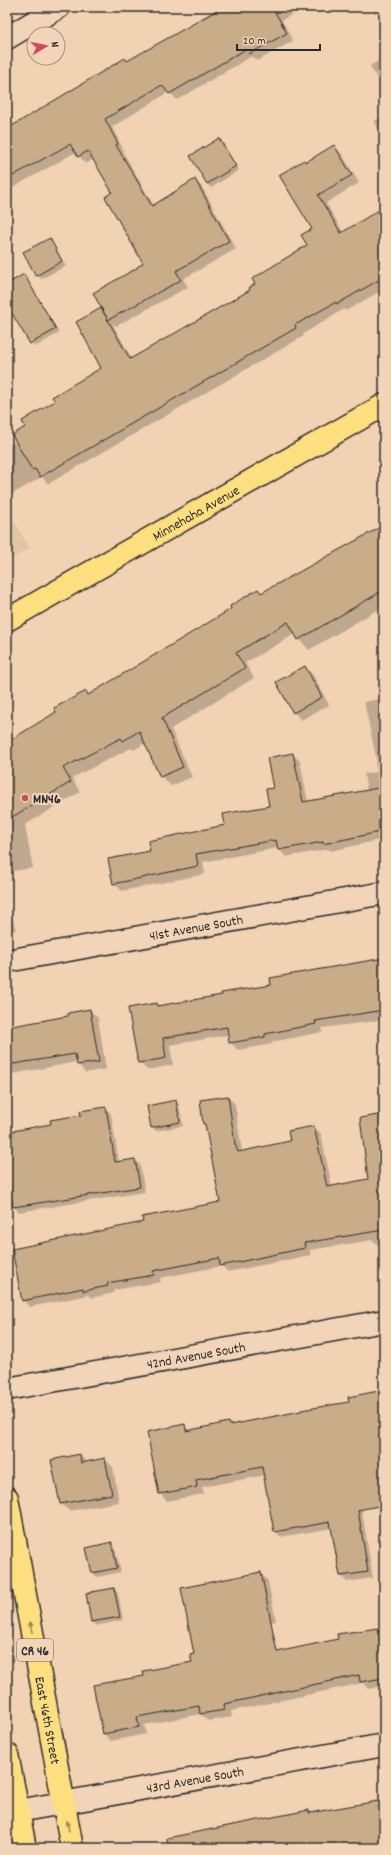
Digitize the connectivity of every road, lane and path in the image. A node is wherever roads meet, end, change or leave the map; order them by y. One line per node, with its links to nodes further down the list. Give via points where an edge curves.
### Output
1 (59, 7): 2 (street)
2 (7, 38)
3 (384, 405): 4 (main road, Minnehaha Avenue)
4 (7, 620)
5 (384, 893): 6 (street, 41st Avenue South)
6 (7, 962)
7 (384, 1321): 8 (street, 42nd Avenue South)
8 (7, 1388)
9 (7, 1498): 12 (main road, East 46th Street / CR 46, one-way to 9)
10 (384, 1745): 12 (street, 43rd Avenue South)
11 (7, 1754): 13 (main road)
12 (64, 1803): 13 (street, 43rd Avenue South); 15 (main road, East 46th Street / CR 46, one-way to 12)
13 (12, 1812): 14 (main road)
14 (25, 1848)
15 (72, 1848)

